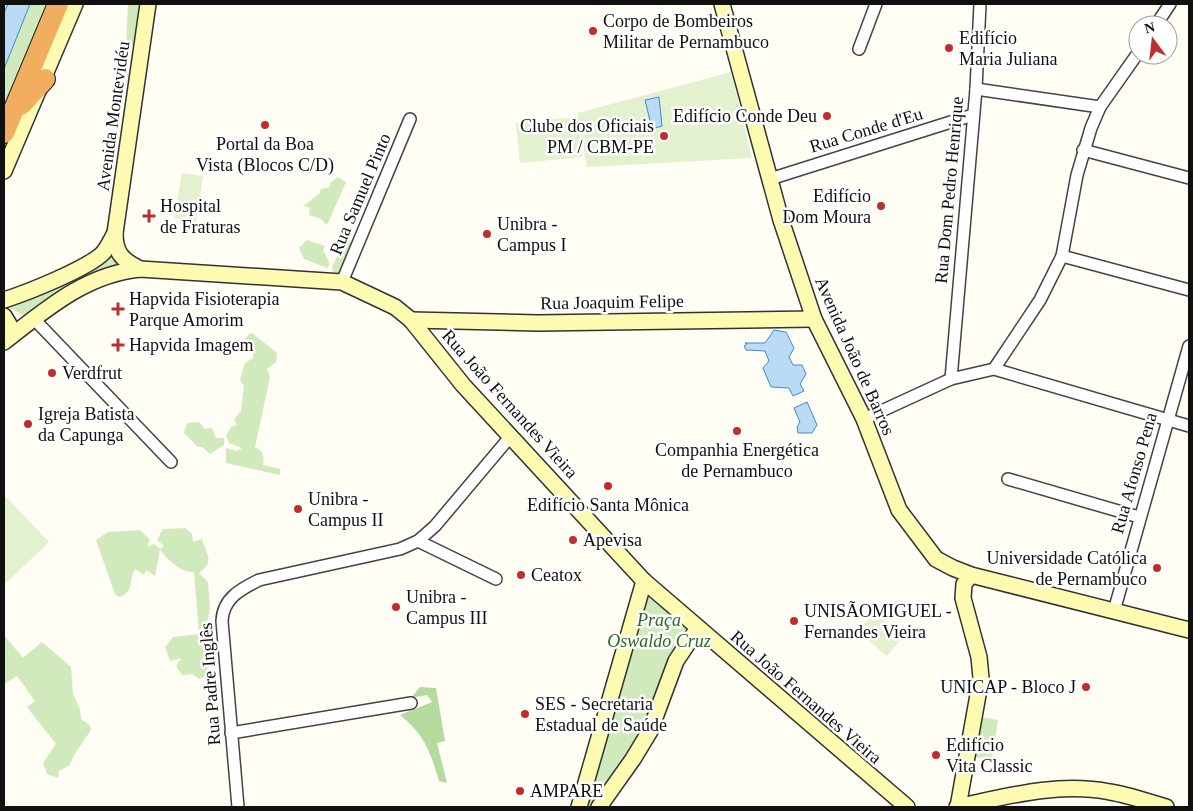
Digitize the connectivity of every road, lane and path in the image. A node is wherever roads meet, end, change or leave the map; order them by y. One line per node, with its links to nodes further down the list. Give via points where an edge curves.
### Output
1 (58, 4): 16 (highway)
2 (75, 4): 11 (main road)
3 (148, 4): 21 (main road, Avenida Montevidéu)
4 (722, 4): 19 (main road, Avenida João de Barros)
5 (876, 4): 9 (street)
6 (980, 4): 12 (street, Rua Dom Pedro Henrique)
7 (1170, 4): 8 (street)
8 (1163, 15)
9 (859, 49)
10 (1130, 65): 13 (street)
11 (45, 79): 16 (highway); 18 (main road)
12 (976, 89): 13 (street); 14 (street, Rua Dom Pedro Henrique)
13 (1100, 107): 17 (street)
14 (973, 115): 19 (street, Rua Conde d'Eu); 34 (street, Rua Dom Pedro Henrique)
15 (410, 120): 24 (street, Rua Samuel Pinto)
16 (7, 126)
17 (1083, 150): 20 (street); 22 (street)
18 (4, 171)
19 (770, 178): 28 (main road, Avenida João de Barros)
20 (1189, 178)
21 (115, 233): 23 (main road, Avenida Montevidéu, via 120,257); 26 (main road, Avenida Montevidéu, via 108,247 95,260)
22 (1062, 256): 25 (street); 33 (street, via 1040,300)
23 (140, 269): 24 (main road, Rua João Fernandes Vieira); 29 (main road, Rua João Fernandes Vieira, via 109,274 82,286)
24 (342, 282): 30 (main road, Rua João Fernandes Vieira, via 395,307)
25 (1189, 290)
26 (4, 300)
27 (4, 316): 31 (main road, via 10,326)
28 (814, 319): 30 (main road, Rua Joaquim Felipe, via 538,323); 35 (main road, Avenida João de Barros)
29 (34, 320): 31 (main road, Rua João Fernandes Vieira); 39 (street)
30 (411, 320): 38 (main road, Rua João Fernandes Vieira, via 463,385)
31 (7, 340)
32 (1189, 346): 36 (street, Rua Afonso Pena)
33 (994, 369): 34 (street); 36 (street)
34 (951, 379): 35 (street)
35 (864, 419): 43 (main road, Avenida João de Barros, via 899,510 914,532 936,558)
36 (1168, 420): 37 (street); 41 (street, Rua Afonso Pena)
37 (1189, 426)
38 (510, 436): 42 (street, Rua Padre Inglês, via 435,526); 45 (main road, Rua João Fernandes Vieira)
39 (171, 462)
40 (1008, 479): 41 (street)
41 (1139, 517): 46 (street, Rua Afonso Pena)
42 (418, 541): 44 (street); 50 (street, Rua Padre Inglês, via 400,549 259,580 231,597 224,606 222,621)
43 (971, 575): 46 (main road, Avenida João de Barros); 55 (main road, via 964,584 963,598 979,657 981,678)
44 (496, 579)
45 (644, 581): 47 (main road, Rua João Fernandes Vieira); 52 (main road)
46 (1114, 611): 48 (main road, Avenida João de Barros)
47 (698, 628): 53 (main road, via 676,662 650,731); 54 (main road, Rua João Fernandes Vieira)
48 (1189, 630)
49 (411, 703): 50 (street)
50 (231, 733): 51 (street, Rua Padre Inglês)
51 (238, 807)
52 (579, 807)
53 (599, 807)
54 (906, 807)
55 (958, 807): 56 (main road, via 1016,793 1072,788 1110,792)
56 (1166, 807)

